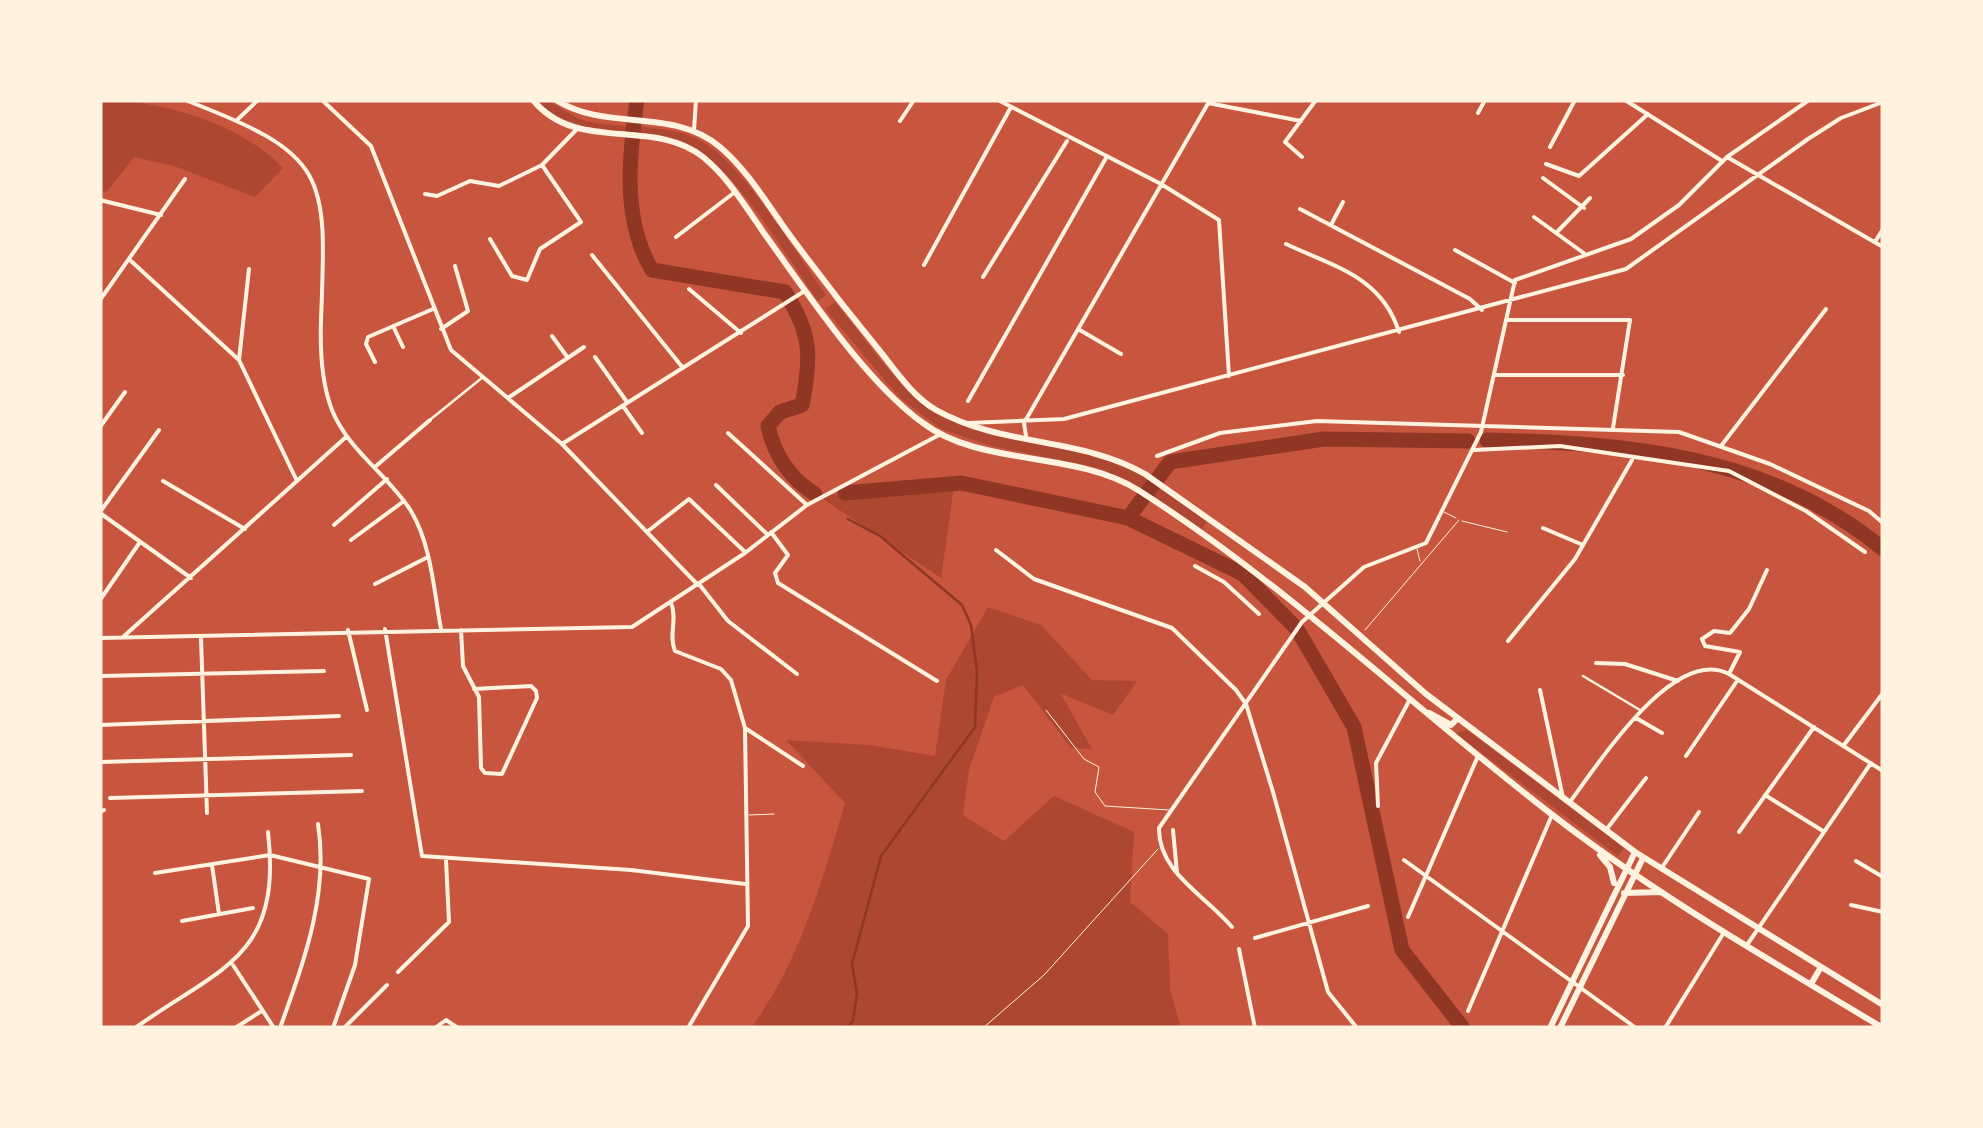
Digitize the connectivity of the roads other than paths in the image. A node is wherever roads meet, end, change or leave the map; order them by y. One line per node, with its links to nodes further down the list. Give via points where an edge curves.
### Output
1 (185, 100): 19 (street)
2 (258, 100): 19 (street)
3 (322, 100): 66 (street, via 371,146)
4 (532, 100): 22 (main road, via 560,124)
5 (556, 100): 23 (main road, via 585,114)
6 (696, 100): 23 (street)
7 (914, 100): 20 (street)
8 (998, 100): 16 (street)
9 (1316, 100): 21 (street)
10 (1486, 100): 17 (street)
11 (1575, 100): 25 (street)
12 (1625, 100): 18 (street)
13 (1809, 100): 28 (street)
14 (1209, 101): 21 (street); 34 (street)
15 (1883, 102): 31 (street, via 1841,118)
16 (1011, 107): 24 (street); 56 (street)
17 (1478, 113)
18 (1648, 114): 28 (street); 30 (street, via 1584,174)
19 (237, 120): 103 (street, via 292,153 317,187 325,219 324,376)
20 (900, 121)
21 (1301, 121): 26 (street, via 1285,142)
22 (577, 129): 29 (street); 35 (main road, via 662,140 705,158)
23 (694, 130): 63 (main road, via 742,169)
24 (1068, 140): 27 (street); 59 (street)
25 (1550, 147)
26 (1302, 156)
27 (1106, 158): 34 (street); 91 (street)
28 (1725, 159): 31 (street); 54 (street, via 1680,206 1631,239)
29 (542, 164): 36 (street, via 499,186 470,181 438,196); 48 (street, via 580,222 540,249 527,280 512,276)
30 (1546, 164)
31 (1757, 174): 49 (street); 65 (street, via 1626,269)
32 (1542, 178): 40 (street)
33 (185, 179): 42 (street)
34 (1161, 184): 73 (street); 88 (street, via 1220,220)
35 (735, 192): 47 (street); 62 (main road)
36 (425, 194)
37 (1590, 198): 40 (street)
38 (100, 200): 42 (street)
39 (1343, 202): 44 (street)
40 (1584, 208): 46 (street)
41 (1300, 209): 44 (street)
42 (161, 215): 55 (street)
43 (1534, 216): 46 (street)
44 (1331, 225): 69 (street)
45 (1883, 230): 49 (street)
46 (1557, 232): 54 (street)
47 (676, 237)
48 (490, 239)
49 (1875, 242): 51 (street)
50 (1286, 244): 74 (street, via 1366,282 1391,305)
51 (1883, 247)
52 (1455, 250): 60 (street)
53 (592, 254): 84 (street)
54 (1586, 254): 60 (street)
55 (131, 261): 64 (street); 82 (street)
56 (924, 265)
57 (455, 266): 72 (street, via 468,311)
58 (249, 269): 82 (street)
59 (983, 277)
60 (1515, 283): 65 (street)
61 (689, 290): 75 (street)
62 (806, 290): 67 (main road); 75 (street)
63 (836, 297): 67 (main road); 94 (main road, via 912,391)
64 (100, 300)
65 (1510, 303): 69 (street); 70 (street)
66 (434, 309): 71 (street); 72 (street)
67 (820, 309): 102 (main road, via 897,402)
68 (1826, 309): 106 (street)
69 (1482, 310): 74 (street)
70 (1506, 320): 85 (street); 86 (street, via 1630,320)
71 (393, 326): 78 (street); 83 (street, via 365,340)
72 (441, 330): 87 (street, via 451,350)
73 (1078, 330): 79 (street); 95 (street)
74 (1400, 332): 88 (street)
75 (741, 333): 84 (street)
76 (552, 336): 81 (street)
77 (584, 346): 81 (street)
78 (403, 347)
79 (1121, 354)
80 (596, 357): 92 (street)
81 (568, 358): 90 (street)
82 (238, 360): 113 (street)
83 (374, 362)
84 (683, 368): 92 (street)
85 (1494, 375): 86 (street); 96 (street)
86 (1622, 375): 98 (street)
87 (484, 376): 90 (street); 93 (street)
88 (1229, 376): 95 (street, via 1064,419)
89 (125, 392): 97 (street)
90 (508, 398): 105 (street)
91 (968, 400)
92 (626, 404): 100 (street); 105 (street)
93 (430, 420): 110 (street)
94 (963, 423): 95 (street); 104 (main road)
95 (1024, 423): 104 (street)
96 (1482, 425): 98 (street); 107 (street); 108 (street, via 1317,420 1220,434)
97 (100, 428)
98 (1613, 428): 106 (street, via 1679,432)
99 (159, 430): 117 (street)
100 (642, 433)
101 (728, 433): 116 (street)
102 (940, 434): 116 (street); 126 (main road, via 1089,468 1125,482)
103 (346, 436): 110 (street); 113 (street)
104 (1026, 441): 119 (main road, via 1134,468)
105 (562, 444): 125 (street)
106 (1721, 446): 121 (street)
107 (1474, 450): 109 (street, via 1560,446); 118 (street)
108 (1156, 456)
109 (1633, 458): 132 (street); 136 (street, via 1729,471 1806,511)
110 (376, 466): 111 (street)
111 (387, 479): 115 (street); 122 (street)
112 (163, 481): 124 (street)
113 (298, 481): 124 (street)
114 (716, 485): 128 (street)
115 (404, 501): 130 (street); 138 (street)
116 (808, 504): 128 (street)
117 (100, 512): 131 (street)
118 (1444, 512): 120 (lane); 134 (street)
119 (1210, 518): 126 (main road); 129 (main road)
120 (1458, 520): 127 (lane); 139 (lane)
121 (1883, 523)
122 (334, 524)
123 (1543, 528): 132 (street)
124 (245, 530): 142 (street)
125 (648, 531): 137 (street, via 689,498); 144 (street)
126 (1201, 532): 135 (main road)
127 (1507, 532)
128 (769, 534): 137 (street); 167 (street, via 788,555 775,578)
129 (1239, 539): 135 (main road); 147 (main road)
130 (351, 540)
131 (140, 541): 142 (street); 145 (street)
132 (1583, 545): 158 (street)
133 (996, 550): 173 (street, via 1034,580 1178,632)
134 (1416, 550): 139 (lane); 147 (street, via 1364,567)
135 (1230, 551): 149 (main road)
136 (1865, 552)
137 (745, 553): 144 (street)
138 (428, 557): 143 (street); 152 (street)
139 (1421, 565): 154 (lane)
140 (1195, 566): 148 (street)
141 (1768, 570): 162 (street, via 1730,633 1714,631 1702,639 1705,646 1740,652)
142 (191, 578): 157 (street)
143 (375, 584)
144 (698, 584): 146 (street); 161 (street, via 728,622)
145 (100, 600)
146 (671, 603): 150 (street, via 632,627); 183 (street, via 675,651 721,668)
147 (1322, 605): 149 (street); 179 (main road)
148 (1259, 614)
149 (1310, 615): 172 (main road); 173 (street)
150 (461, 628): 152 (street); 169 (street, via 462,666)
151 (385, 629): 152 (street); 153 (street); 219 (street, via 422,856)
152 (441, 629)
153 (348, 630): 155 (street); 174 (street)
154 (1365, 630)
155 (201, 636): 157 (street); 163 (street)
156 (100, 638): 157 (street)
157 (122, 638)
158 (1508, 641)
159 (1596, 663): 168 (street, via 1625,664)
160 (324, 671): 163 (street)
161 (798, 674)
162 (1728, 674): 166 (street); 168 (street, via 1708,669)
163 (202, 675): 164 (street); 181 (street)
164 (100, 676)
165 (1583, 676): 176 (street)
166 (1738, 680): 184 (street); 189 (street)
167 (937, 682)
168 (1678, 682): 176 (street)
169 (474, 689): 169 (street, via 536,691 502,774 481,768)
170 (1540, 690): 200 (street)
171 (1883, 693): 186 (street)
172 (1408, 701): 177 (main road); 201 (street, via 1376,763)
173 (1246, 704): 202 (street); 242 (street)
174 (368, 710)
175 (1046, 710): 202 (lane, via 1084,760 1098,766 1096,792 1105,806)
176 (1641, 710): 180 (street)
177 (1423, 712): 179 (main road, via 1450,725); 188 (main road)
178 (339, 716): 181 (street)
179 (1458, 717): 200 (main road)
180 (1634, 717): 185 (street); 200 (street)
181 (203, 721): 182 (street); 190 (street)
182 (100, 726)
183 (745, 728): 193 (street); 205 (street)
184 (1814, 728): 186 (street); 198 (street)
185 (1662, 734)
186 (1843, 746): 192 (street)
187 (351, 755): 190 (street)
188 (1478, 756): 207 (main road); 229 (street)
189 (1686, 756)
190 (206, 759): 191 (street); 197 (street)
191 (100, 762)
192 (1871, 763): 194 (street); 211 (street)
193 (803, 766)
194 (1883, 771)
195 (1646, 778): 210 (street)
196 (362, 790): 197 (street)
197 (206, 795): 199 (street); 204 (street)
198 (1765, 795): 211 (street); 213 (street)
199 (110, 798)
200 (1566, 800): 210 (main road)
201 (1378, 806)
202 (1169, 810): 215 (street)
203 (1699, 812): 225 (street)
204 (206, 813)
205 (746, 814): 206 (lane); 231 (street)
206 (774, 814)
207 (1552, 815): 214 (main road); 246 (street)
208 (318, 824): 224 (street)
209 (1173, 830): 228 (street)
210 (1606, 830): 216 (main road)
211 (1822, 830): 244 (street)
212 (268, 832): 217 (street)
213 (1739, 832)
214 (1593, 846): 223 (main road); 232 (main road, via 1610,867)
215 (1158, 849): 228 (street); 268 (lane, via 1044,975)
216 (1634, 852): 218 (main road); 223 (main road)
217 (270, 855): 222 (street); 224 (street); 250 (street, via 258,935)
218 (1644, 858): 225 (main road); 226 (main road)
219 (446, 860): 231 (street); 252 (street, via 449,922)
220 (1404, 860): 229 (street)
221 (1856, 861): 230 (street)
222 (212, 865): 227 (street); 239 (street)
223 (1626, 866): 226 (main road); 232 (main road)
224 (324, 868): 262 (street, via 306,956); 263 (street, via 369,879 355,966)
225 (1661, 869): 244 (main road)
226 (1635, 872): 233 (main road); 234 (main road)
227 (155, 873)
228 (1177, 873): 243 (street)
229 (1428, 874): 240 (street); 246 (street)
230 (1883, 877)
231 (746, 884): 267 (street, via 748,926)
232 (1614, 888): 253 (main road)
233 (1663, 892): 234 (main road); 245 (main road)
234 (1623, 893): 256 (main road)
235 (1851, 905): 238 (street)
236 (1368, 906): 242 (street)
237 (252, 908): 239 (street)
238 (1883, 912)
239 (219, 914): 241 (street)
240 (1408, 917)
241 (182, 920)
242 (1309, 922): 247 (street); 270 (street, via 1328,992)
243 (1232, 927)
244 (1757, 928): 248 (street); 251 (main road)
245 (1725, 931): 248 (main road); 274 (street)
246 (1502, 932): 253 (street); 258 (street)
247 (1255, 938)
248 (1747, 945): 254 (main road)
249 (1239, 949): 269 (street)
250 (232, 963): 259 (street); 260 (street)
251 (1821, 967): 254 (main road); 257 (main road)
252 (398, 972)
253 (1570, 980): 256 (street); 271 (main road)
254 (1811, 984): 275 (main road)
255 (387, 985): 264 (street)
256 (1578, 986): 272 (main road); 273 (street)
257 (1883, 1005)
258 (1468, 1010)
259 (262, 1011): 261 (street); 262 (street)
260 (135, 1028)
261 (235, 1028)
262 (277, 1028)
263 (332, 1028)
264 (344, 1028)
265 (434, 1028): 266 (street, via 446,1020)
266 (458, 1028)
267 (688, 1028)
268 (983, 1028)
269 (1254, 1028)
270 (1356, 1028)
271 (1550, 1028)
272 (1560, 1028)
273 (1636, 1028)
274 (1665, 1028)
275 (1883, 1028)

